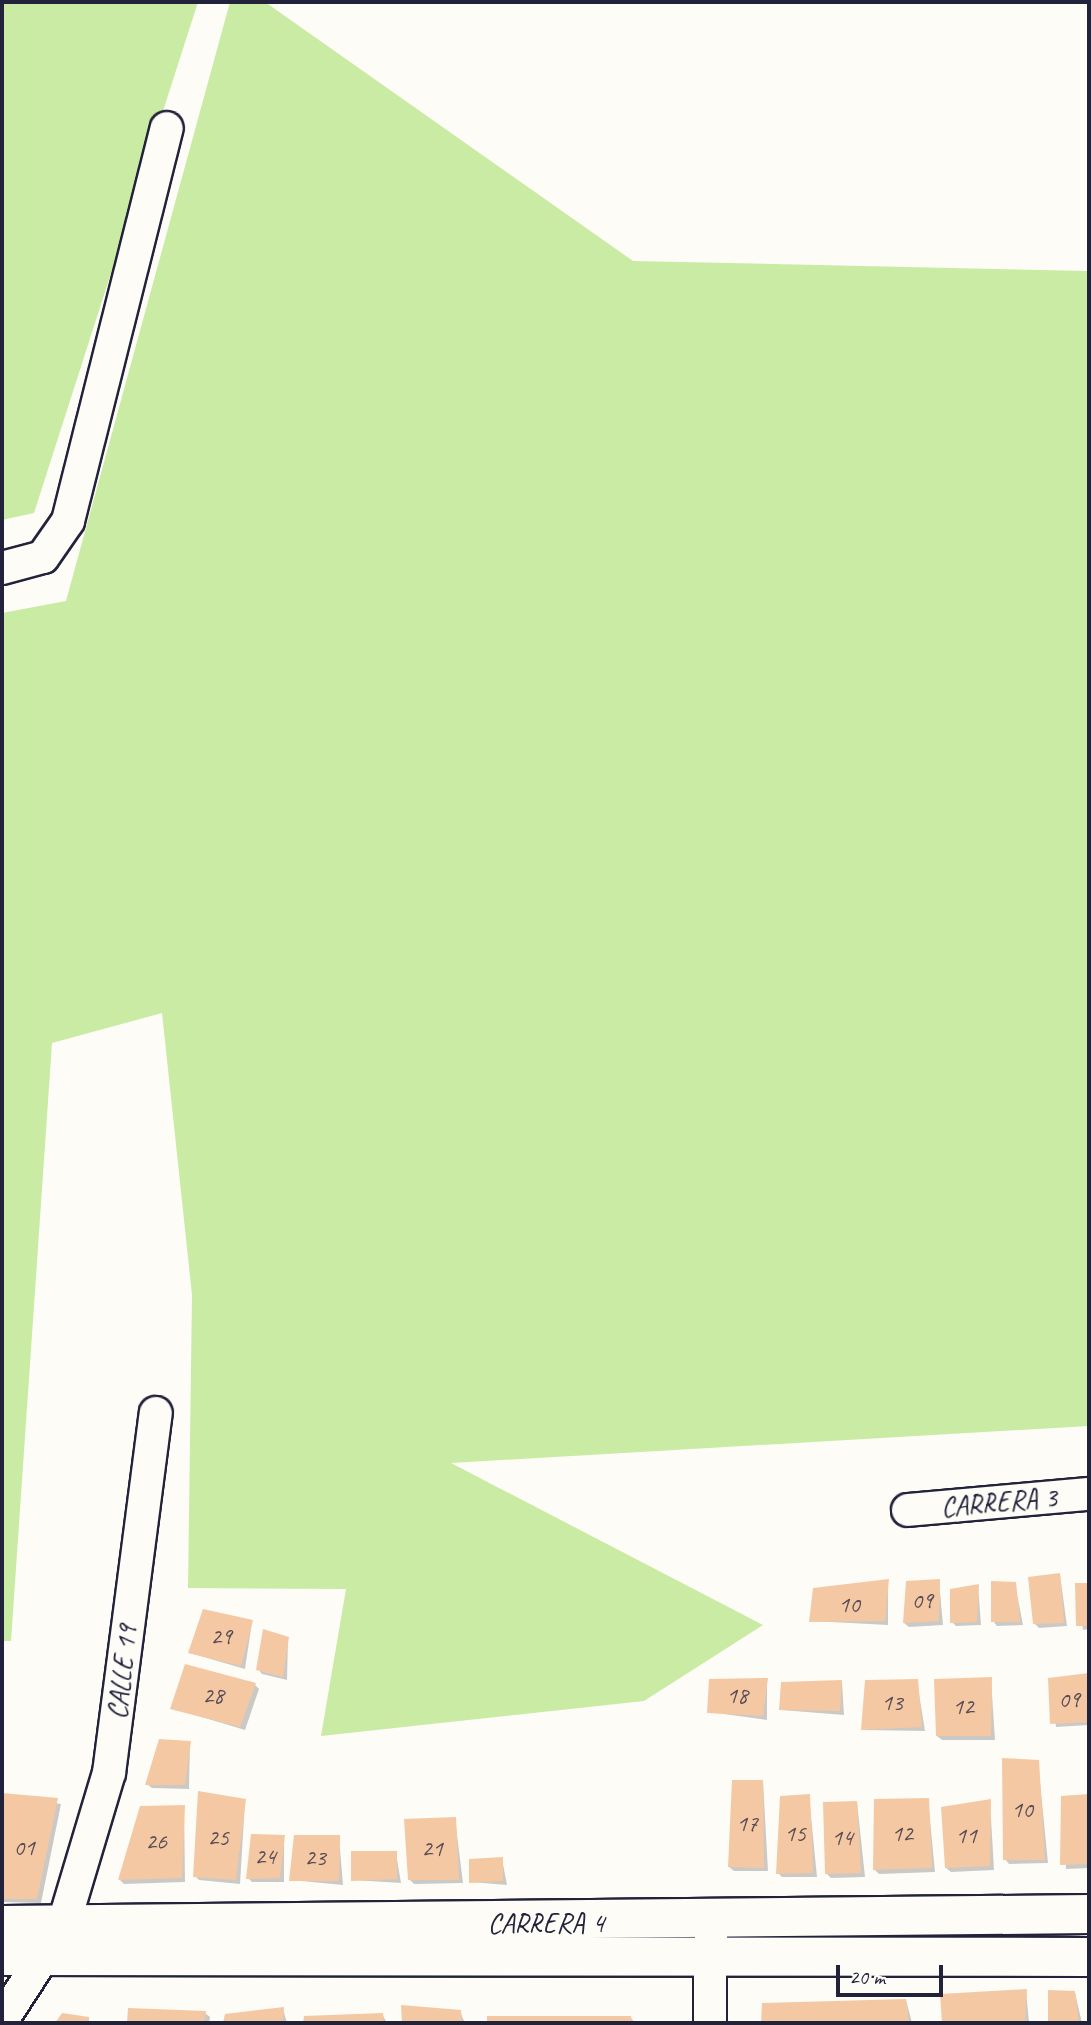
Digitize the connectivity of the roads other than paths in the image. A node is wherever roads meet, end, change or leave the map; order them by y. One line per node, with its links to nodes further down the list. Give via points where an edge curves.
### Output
1 (167, 128): 2 (street, via 68,521 44,557)
2 (2, 568)
3 (156, 1413): 9 (street, CALLE 19, via 108,1773)
4 (1089, 1494): 5 (street, CARRERA 3)
5 (908, 1510)
6 (1089, 1914): 8 (main road, CARRERA 4)
7 (2, 1925): 9 (main road, CARRERA 4)
8 (711, 1937): 9 (main road, CARRERA 4); 11 (main road, CARRERA 4); 13 (street)
9 (54, 1940): 10 (main road, CARRERA 4); 12 (street, CALLE 19)
10 (2, 1956)
11 (1089, 1957)
12 (2, 2020)
13 (710, 2023)

